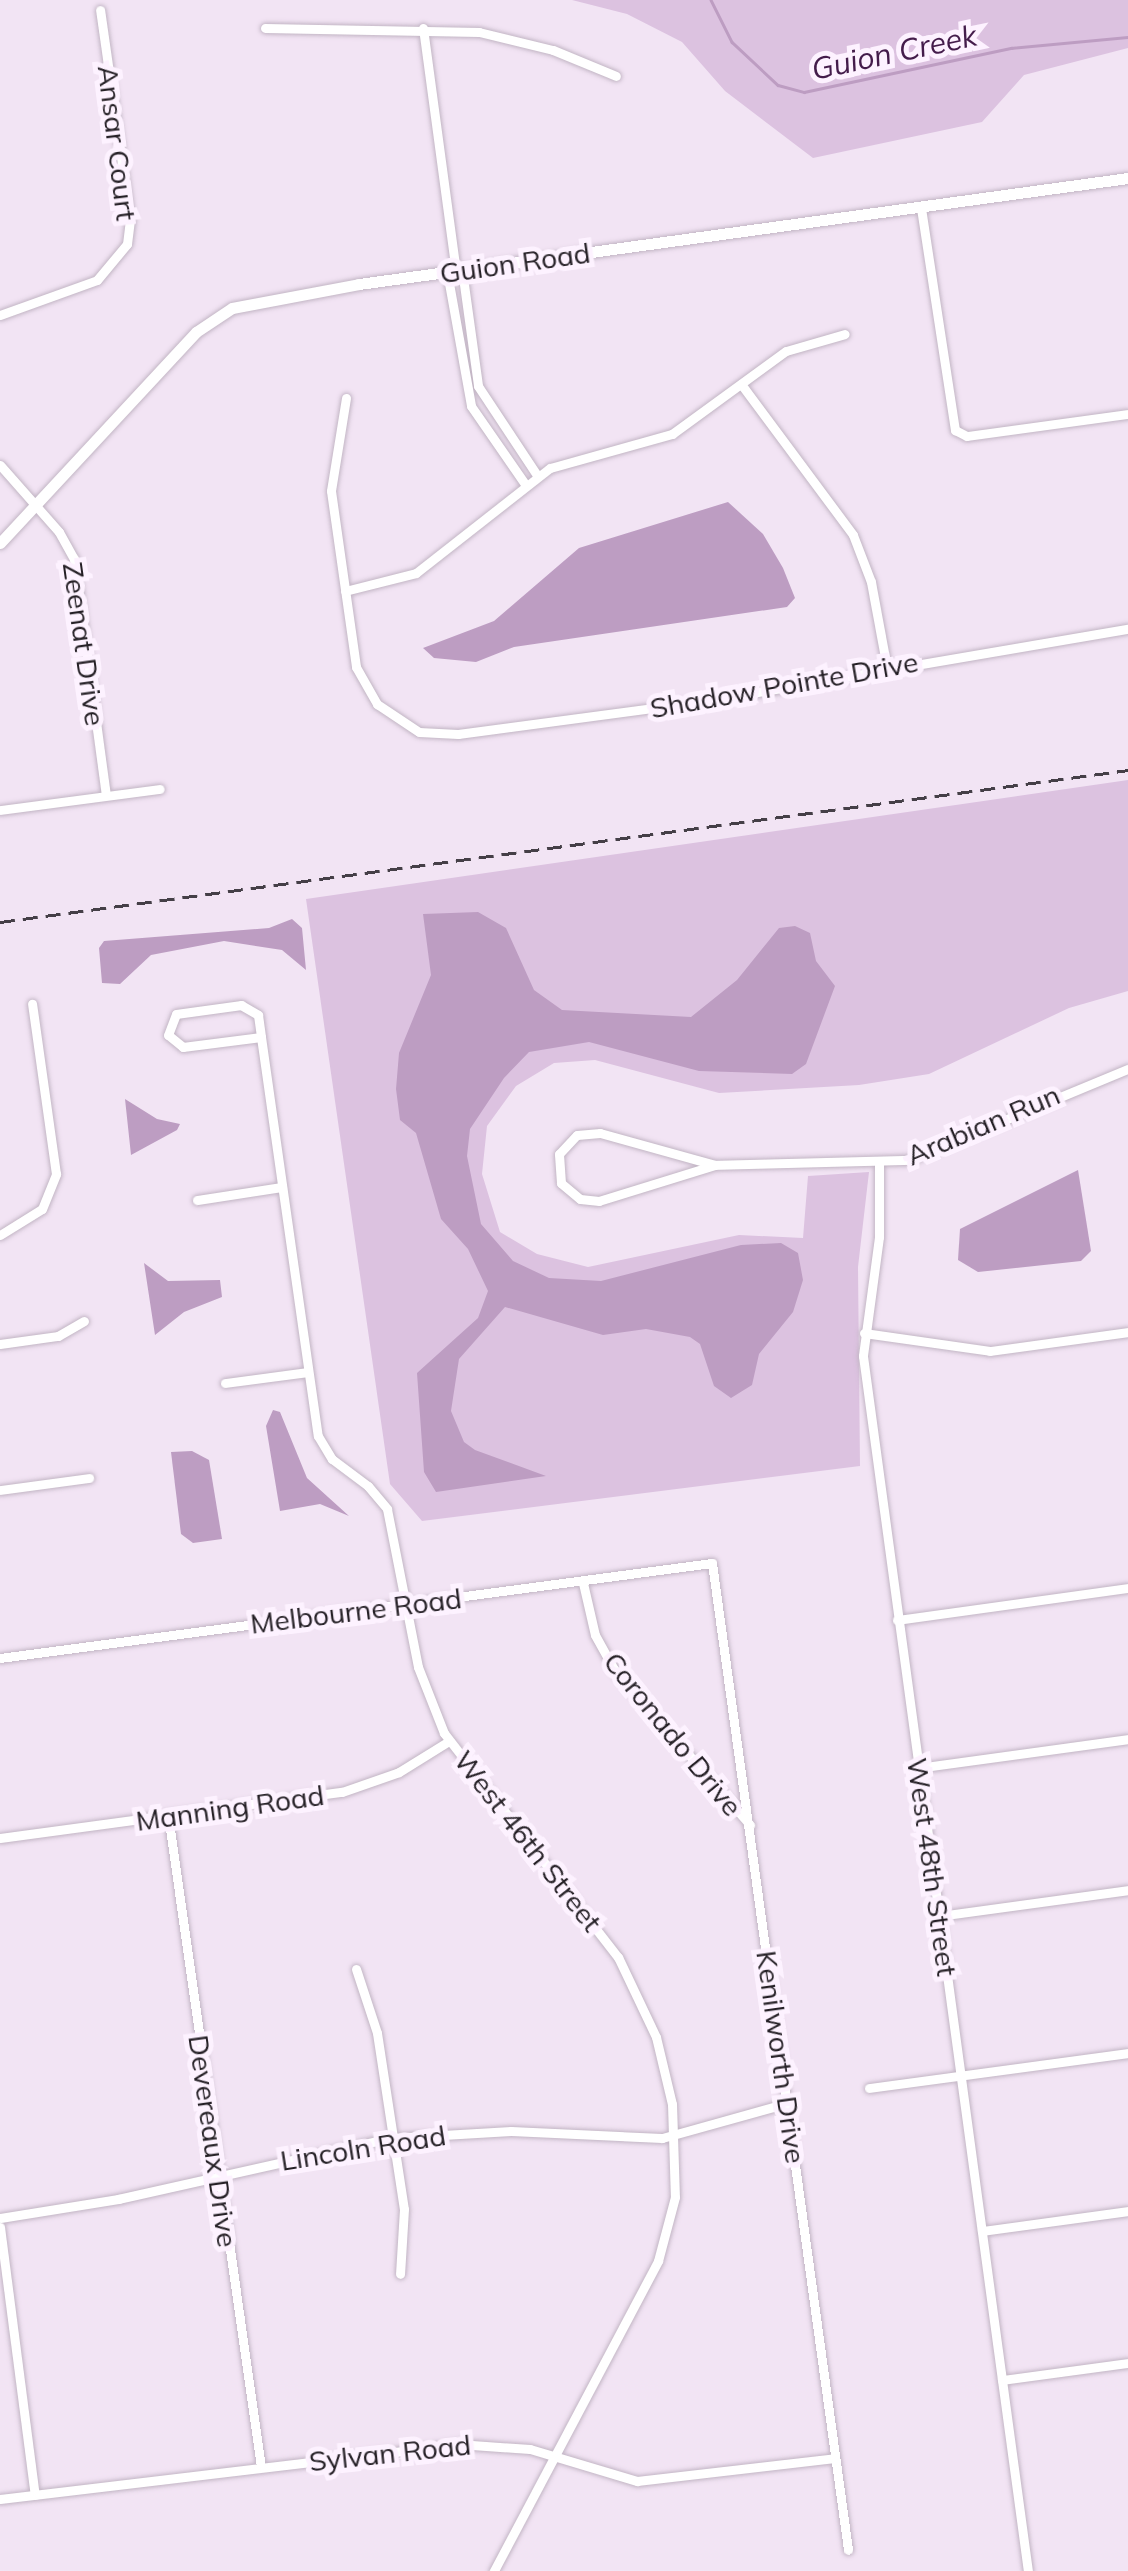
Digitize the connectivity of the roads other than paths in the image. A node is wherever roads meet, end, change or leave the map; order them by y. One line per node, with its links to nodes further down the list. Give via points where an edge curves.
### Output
1 (100, 10): 8 (street, Ansar Court, via 130,220 127,244 100,278)
2 (265, 28): 3 (street)
3 (423, 28): 4 (street, via 512,38); 7 (street)
4 (616, 76)
5 (1128, 178): 6 (street, Guion Road)
6 (920, 208): 7 (street, Guion Road); 12 (street, via 956,430 967,436)
7 (455, 271): 14 (street, via 478,386); 15 (street, via 471,406); 16 (street, Guion Road, via 244,304 218,314)
8 (0, 315)
9 (844, 334): 10 (street, via 794,346)
10 (742, 384): 14 (street, via 672,434 580,456); 20 (street, via 853,535 871,582)
11 (346, 398): 18 (street, via 331,482)
12 (1128, 414)
13 (0, 465): 16 (street, Zeenat Drive)
14 (537, 476): 15 (street)
15 (525, 484): 18 (street, via 432,564 389,583)
16 (35, 506): 17 (street, Guion Road); 22 (street, Zeenat Drive, via 74,559)
17 (0, 543)
18 (345, 591): 20 (street, Shadow Pointe Drive, via 366,689 390,717 440,735 699,702)
19 (1128, 630): 20 (street, Shadow Pointe Drive)
20 (887, 668)
21 (160, 788): 22 (street)
22 (106, 796): 23 (street)
23 (0, 810)
24 (32, 1004): 31 (street, via 56,1170 39,1213)
25 (261, 1037): 25 (street, via 258,1015 245,1005 178,1013 167,1028 183,1047); 29 (street, West 46th Street)
26 (1128, 1069): 27 (street, Arabian Run, via 928,1155)
27 (879, 1163): 28 (street, Arabian Run); 34 (street, West 48th Street, via 879,1237)
28 (716, 1164): 28 (street, Arabian Run, via 591,1202 565,1190 556,1167 567,1142 594,1132)
29 (282, 1187): 30 (street); 36 (street, West 46th Street)
30 (196, 1200)
31 (0, 1234)
32 (84, 1322): 35 (street, via 58,1336)
33 (1128, 1332): 34 (street, via 990,1351)
34 (864, 1333): 44 (street, West 48th Street)
35 (0, 1344)
36 (307, 1372): 37 (street); 43 (street, West 46th Street, via 325,1450 387,1509)
37 (224, 1383)
38 (89, 1478): 39 (street)
39 (0, 1490)
40 (712, 1563): 41 (street, Melbourne Road); 50 (street, Kenilworth Drive)
41 (584, 1583): 43 (street, Melbourne Road); 50 (street, Coronado Drive, via 596,1635 614,1669)
42 (1128, 1588): 44 (street)
43 (406, 1606): 45 (street, Melbourne Road); 47 (street, West 46th Street, via 418,1667)
44 (897, 1620): 48 (street, West 48th Street)
45 (0, 1658)
46 (1128, 1739): 48 (street)
47 (449, 1742): 49 (street, Manning Road, via 399,1772 350,1790); 59 (street, West 46th Street, via 608,1942 634,1986 660,2050)
48 (918, 1768): 53 (street, West 48th Street)
49 (168, 1816): 51 (street, Manning Road); 61 (street, Devereaux Drive)
50 (750, 1824): 58 (street, Kenilworth Drive)
51 (0, 1838)
52 (1128, 1890): 53 (street)
53 (939, 1916): 56 (street, West 48th Street)
54 (356, 1969): 60 (street, via 377,2033)
55 (1128, 2053): 56 (street)
56 (961, 2076): 57 (street); 65 (street, West 48th Street)
57 (869, 2088)
58 (786, 2103): 59 (street, Lincoln Road); 70 (street, Kenilworth Drive)
59 (676, 2136): 60 (street, Lincoln Road, via 470,2131); 69 (street, West 46th Street, via 675,2197 658,2261)
60 (392, 2138): 61 (street, Lincoln Road); 66 (street, via 405,2223)
61 (218, 2173): 63 (street, Lincoln Road, via 118,2200); 71 (street, Devereaux Drive)
62 (1128, 2211): 65 (street)
63 (0, 2218)
64 (0, 2227): 72 (street)
65 (982, 2231): 68 (street, West 48th Street)
66 (400, 2274)
67 (1128, 2363): 68 (street)
68 (1002, 2380): 76 (street, West 48th Street)
69 (552, 2456): 70 (street, Sylvan Road, via 646,2482); 71 (street, Sylvan Road, via 464,2444); 75 (street, West 46th Street)
70 (836, 2458): 74 (street, Kenilworth Drive)
71 (261, 2466): 72 (street, Sylvan Road)
72 (35, 2495): 73 (street, Sylvan Road)
73 (0, 2499)
74 (848, 2550)
75 (494, 2571)
76 (1028, 2571)

